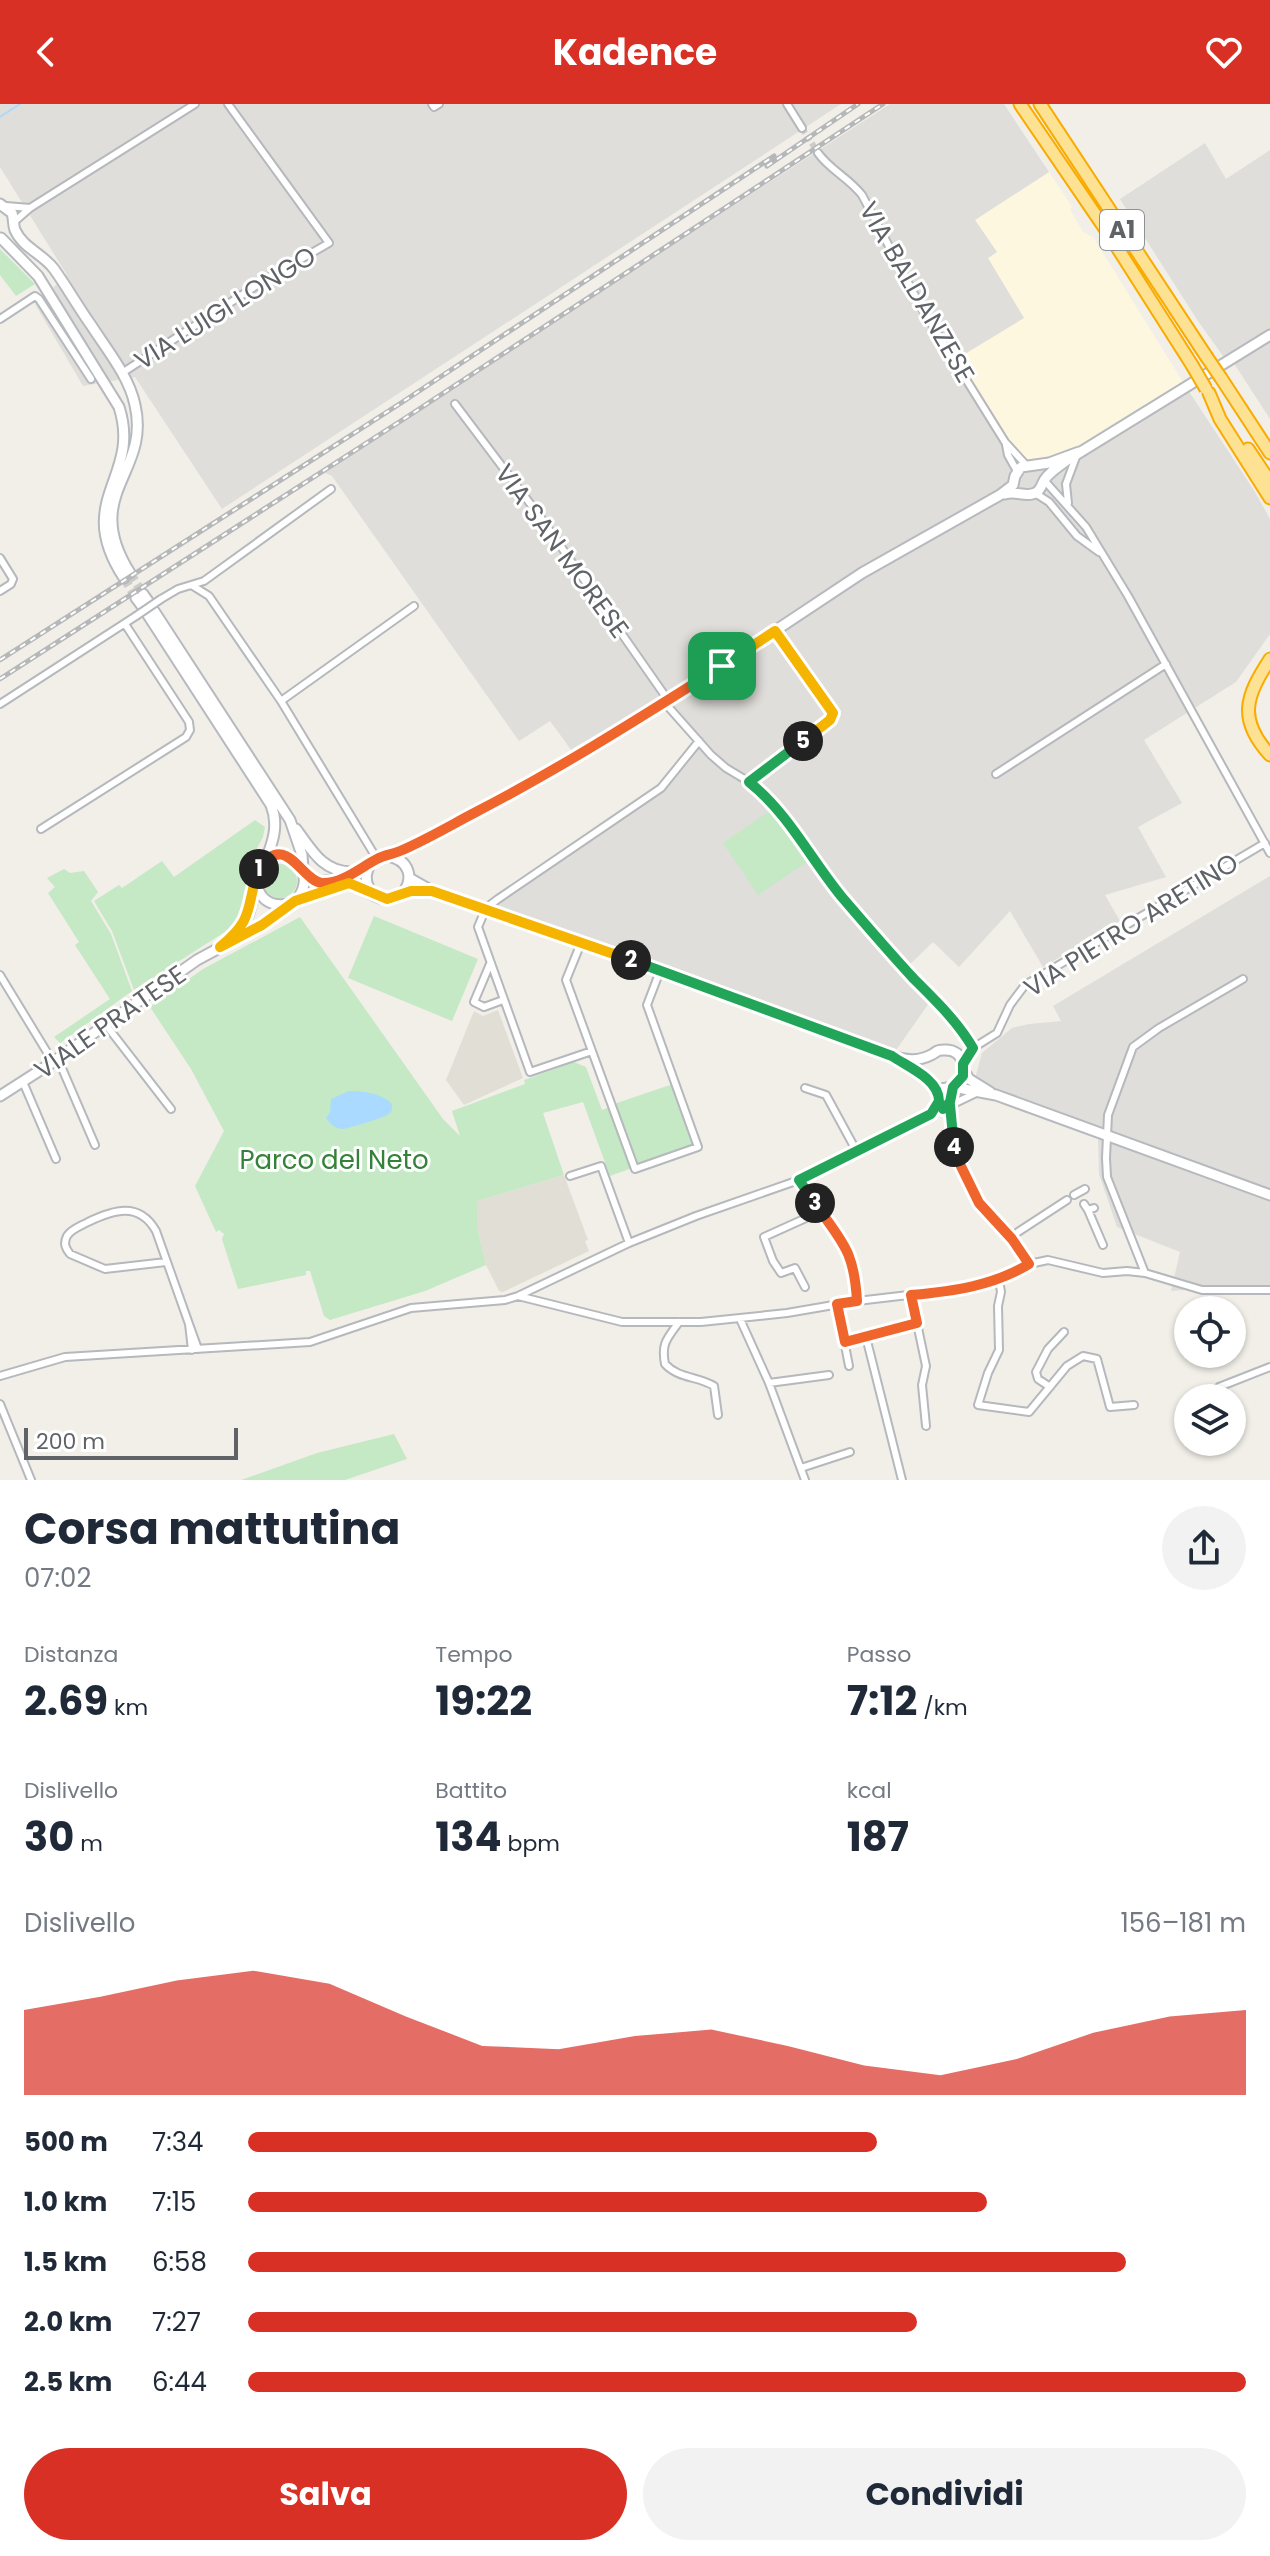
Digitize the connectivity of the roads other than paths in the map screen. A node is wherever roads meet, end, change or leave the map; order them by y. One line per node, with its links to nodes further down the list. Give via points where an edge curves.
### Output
1 (195, 104): 11 (street)
2 (228, 104): 16 (street, VIA LUIGI LONGO, via 329,243)
3 (432, 104): 4 (street)
4 (439, 104)
5 (787, 104): 8 (street)
6 (1020, 104): 19 (highway, A1, bridge)
7 (1040, 104): 22 (highway, A1, bridge)
8 (802, 128)
9 (818, 153): 23 (street, VIA BALDANZESE, via 862,195 907,284)
10 (2, 205): 11 (street); 12 (main road, via 12,213)
11 (30, 208): 12 (street)
12 (14, 224): 13 (main road); 16 (main road, via 24,242 54,270)
13 (1, 238): 17 (main road, via 38,276)
14 (0, 319): 18 (street, via 35,296)
15 (1270, 335): 21 (main road)
16 (119, 369): 17 (main road, via 115,376); 17 (main road, via 135,402 138,429 111,524 127,576 109,553 103,521 125,433 119,407)
17 (103, 378)
18 (91, 379)
19 (1208, 391): 26 (highway, A1); 31 (highway)
20 (455, 404): 43 (street, VIA SAN MORESE, via 541,518)
21 (1079, 452): 23 (main road); 24 (main road); 32 (street, via 1066,484)
22 (1270, 453)
23 (1026, 467): 24 (main road, via 1041,471); 25 (main road)
24 (1044, 480): 29 (main road); 32 (street)
25 (1014, 482): 28 (main road); 30 (main road)
26 (1270, 482)
27 (331, 489): 35 (street)
28 (1022, 493): 29 (main road); 30 (main road)
29 (1035, 493): 33 (street)
30 (1000, 495): 39 (main road, via 883,560)
31 (1270, 498)
32 (1071, 510): 33 (street)
33 (1102, 554): 40 (street)
34 (0, 558): 36 (street, via 13,579)
35 (193, 586): 38 (street, bridge, via 178,589); 42 (street, via 209,596)
36 (0, 591)
37 (414, 606): 42 (street)
38 (125, 624): 44 (street); 50 (street, via 190,730)
39 (775, 631): 43 (main road); 48 (street, via 830,707 832,718)
40 (1166, 664): 47 (street); 52 (street)
41 (1268, 664): 46 (highway, via 1252,687 1248,717 1259,744)
42 (281, 701): 54 (street)
43 (666, 701): 45 (street, VIA SAN MORESE); 51 (main road, via 577,758)
44 (0, 704)
45 (699, 741): 48 (street, VIA SAN MORESE); 64 (street, via 661,788)
46 (1270, 755)
47 (996, 774)
48 (749, 782): 73 (street, VIA SAN MORESE, via 780,811 817,866)
49 (290, 820): 55 (main road, VIALE PRATESE, via 151,613 268,799 275,833); 56 (main road); 57 (main road, via 325,866)
50 (41, 829)
51 (420, 842): 54 (main road); 58 (main road)
52 (1265, 843): 53 (street); 73 (street, VIA PIETRO ARETINO, via 1025,985 997,1033)
53 (1270, 853)
54 (378, 859): 57 (main road); 58 (main road, via 399,859); 62 (main road, via 366,881)
55 (265, 862): 56 (main road, via 288,857); 59 (main road, VIALE PRATESE)
56 (304, 871): 57 (main road, via 324,883); 63 (main road, via 304,888)
57 (354, 872)
58 (408, 873): 60 (main road); 61 (main road)
59 (256, 882): 63 (main road, via 269,902); 66 (main road, VIALE PRATESE, via 247,918)
60 (432, 891): 61 (main road); 64 (main road)
61 (402, 894): 62 (main road)
62 (377, 897): 63 (main road, VIALE PRATESE, via 349,883)
63 (294, 902): 66 (main road, VIALE PRATESE)
64 (486, 908): 65 (main road); 67 (street, via 478,930)
65 (581, 943): 68 (main road); 74 (street, via 566,980)
66 (220, 947): 72 (main road, VIALE PRATESE)
67 (490, 964): 71 (street); 71 (street, via 474,1002 484,1007)
68 (660, 971): 74 (street, via 647,1005 698,1147 635,1169); 76 (main road)
69 (0, 975): 77 (street)
70 (1243, 979): 90 (street, via 1133,1047 1108,1115)
71 (503, 1000): 74 (street, via 531,1073)
72 (106, 1025): 77 (main road, VIALE PRATESE); 88 (street)
73 (973, 1048): 78 (street, VIA PIETRO ARETINO)
74 (592, 1051)
75 (931, 1055): 76 (main road, via 916,1060); 78 (main road, via 955,1053); 79 (main road, via 925,1066)
76 (892, 1056): 79 (main road)
77 (56, 1061): 80 (main road, VIALE PRATESE); 91 (street)
78 (964, 1067): 82 (main road); 85 (main road, via 972,1081)
79 (927, 1079): 81 (main road)
80 (23, 1082): 86 (main road, VIALE PRATESE); 93 (street)
81 (935, 1087): 82 (main road); 89 (street, via 939,1101)
82 (953, 1087): 84 (main road); 87 (street)
83 (805, 1088): 92 (street, via 826,1095)
84 (978, 1092): 85 (main road); 87 (street)
85 (996, 1095): 90 (main road)
86 (0, 1096)
87 (947, 1107): 89 (street); 100 (street, via 954,1152 979,1203)
88 (171, 1109)
89 (923, 1119): 92 (street)
90 (1107, 1135): 97 (main road); 105 (street, via 1107,1177)
91 (95, 1145)
92 (857, 1152): 95 (street)
93 (56, 1159)
94 (570, 1176): 101 (street, via 601,1166)
95 (799, 1180): 99 (street); 101 (street)
96 (1085, 1189): 100 (street)
97 (1270, 1195)
98 (1089, 1207): 102 (street)
99 (819, 1209): 107 (street, via 764,1237 781,1273 795,1268); 111 (street, via 847,1248)
100 (1014, 1235): 104 (street)
101 (629, 1243): 110 (street)
102 (1103, 1245)
103 (166, 1262): 103 (street, via 151,1222 123,1210 96,1218 66,1239 70,1254 101,1268); 119 (street)
104 (1029, 1264): 105 (street, via 1048,1260 1103,1273); 106 (street)
105 (1145, 1273): 108 (street, via 1202,1290)
106 (999, 1280): 109 (street); 126 (street, via 999,1350 978,1405 1029,1412)
107 (805, 1287)
108 (1270, 1290)
109 (911, 1295): 111 (street); 115 (street)
110 (518, 1296): 114 (street, via 619,1322); 119 (street, via 411,1308 310,1342)
111 (857, 1301): 112 (street)
112 (837, 1304): 113 (street); 118 (street)
113 (740, 1319): 114 (street); 124 (street)
114 (679, 1322): 129 (street, via 664,1343 665,1364 714,1386)
115 (917, 1323): 117 (street); 130 (street, via 926,1366)
116 (1064, 1332): 126 (street, via 1036,1372)
117 (866, 1337): 118 (street); 137 (street)
118 (845, 1342): 120 (street)
119 (195, 1350): 123 (street, via 65,1357)
120 (849, 1366)
121 (1270, 1367): 125 (street)
122 (829, 1375): 124 (street)
123 (0, 1376)
124 (769, 1383): 134 (street)
125 (1227, 1384)
126 (1050, 1387): 128 (street, via 1076,1358 1089,1356 1097,1359 1110,1407)
127 (0, 1404): 131 (street)
128 (1134, 1405)
129 (718, 1415)
130 (926, 1426)
131 (10, 1433): 132 (street); 135 (street)
132 (0, 1436)
133 (850, 1452): 134 (street)
134 (801, 1468): 136 (street)
135 (31, 1480)
136 (805, 1480)
137 (902, 1480)

